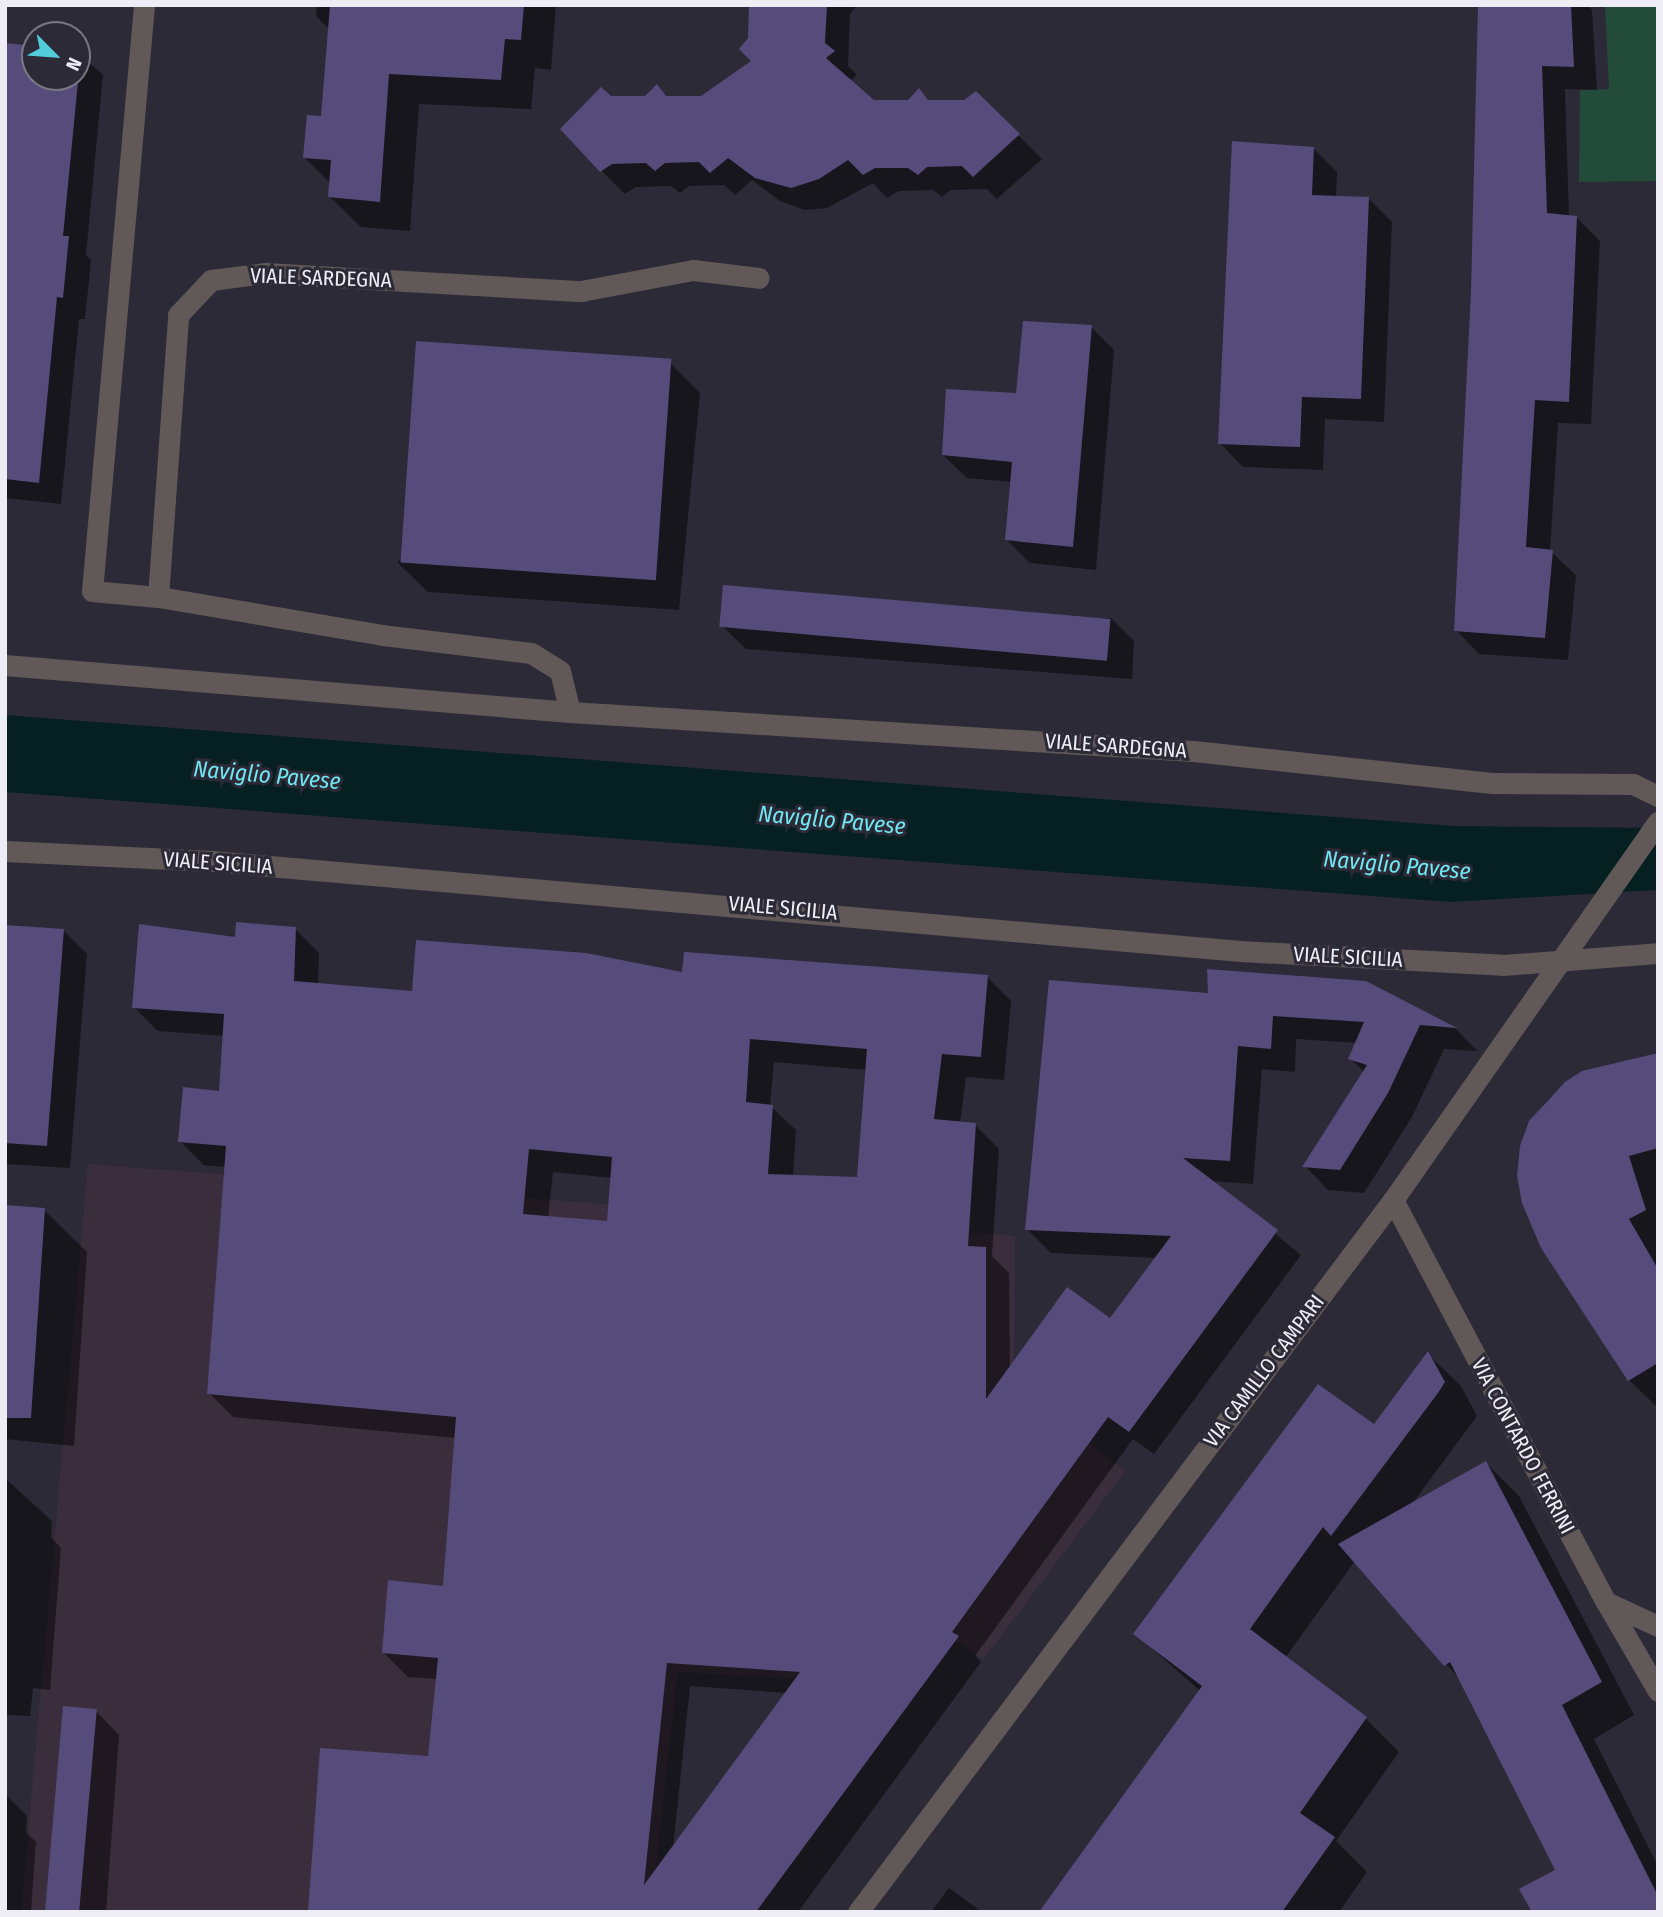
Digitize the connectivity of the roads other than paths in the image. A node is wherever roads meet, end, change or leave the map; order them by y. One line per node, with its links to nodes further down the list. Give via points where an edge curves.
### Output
1 (144, 5): 3 (street, via 92,591)
2 (759, 278): 3 (street, VIALE SARDEGNA, via 693,270 581,291 265,273 211,280 178,315)
3 (158, 597): 5 (street, via 383,635 531,653 560,671)
4 (5, 665): 5 (street, VIALE SARDEGNA)
5 (570, 712): 6 (street, VIALE SARDEGNA, via 1193,751 1494,783 1633,783)
6 (1658, 796)
7 (1658, 822): 10 (street, VIA CAMILLO CAMPARI)
8 (5, 851): 10 (street, VIALE SICILIA, via 226,862 1240,951 1503,965)
9 (1658, 953): 10 (street, VIALE SICILIA)
10 (1561, 960): 11 (street, VIA CAMILLO CAMPARI)
11 (1393, 1200): 12 (street, VIA CONTARDO FERRINI); 15 (street, VIA CAMILLO CAMPARI)
12 (1606, 1602): 13 (street); 14 (street, VIA CONTARDO FERRINI)
13 (1658, 1626)
14 (1658, 1691)
15 (858, 1912)

